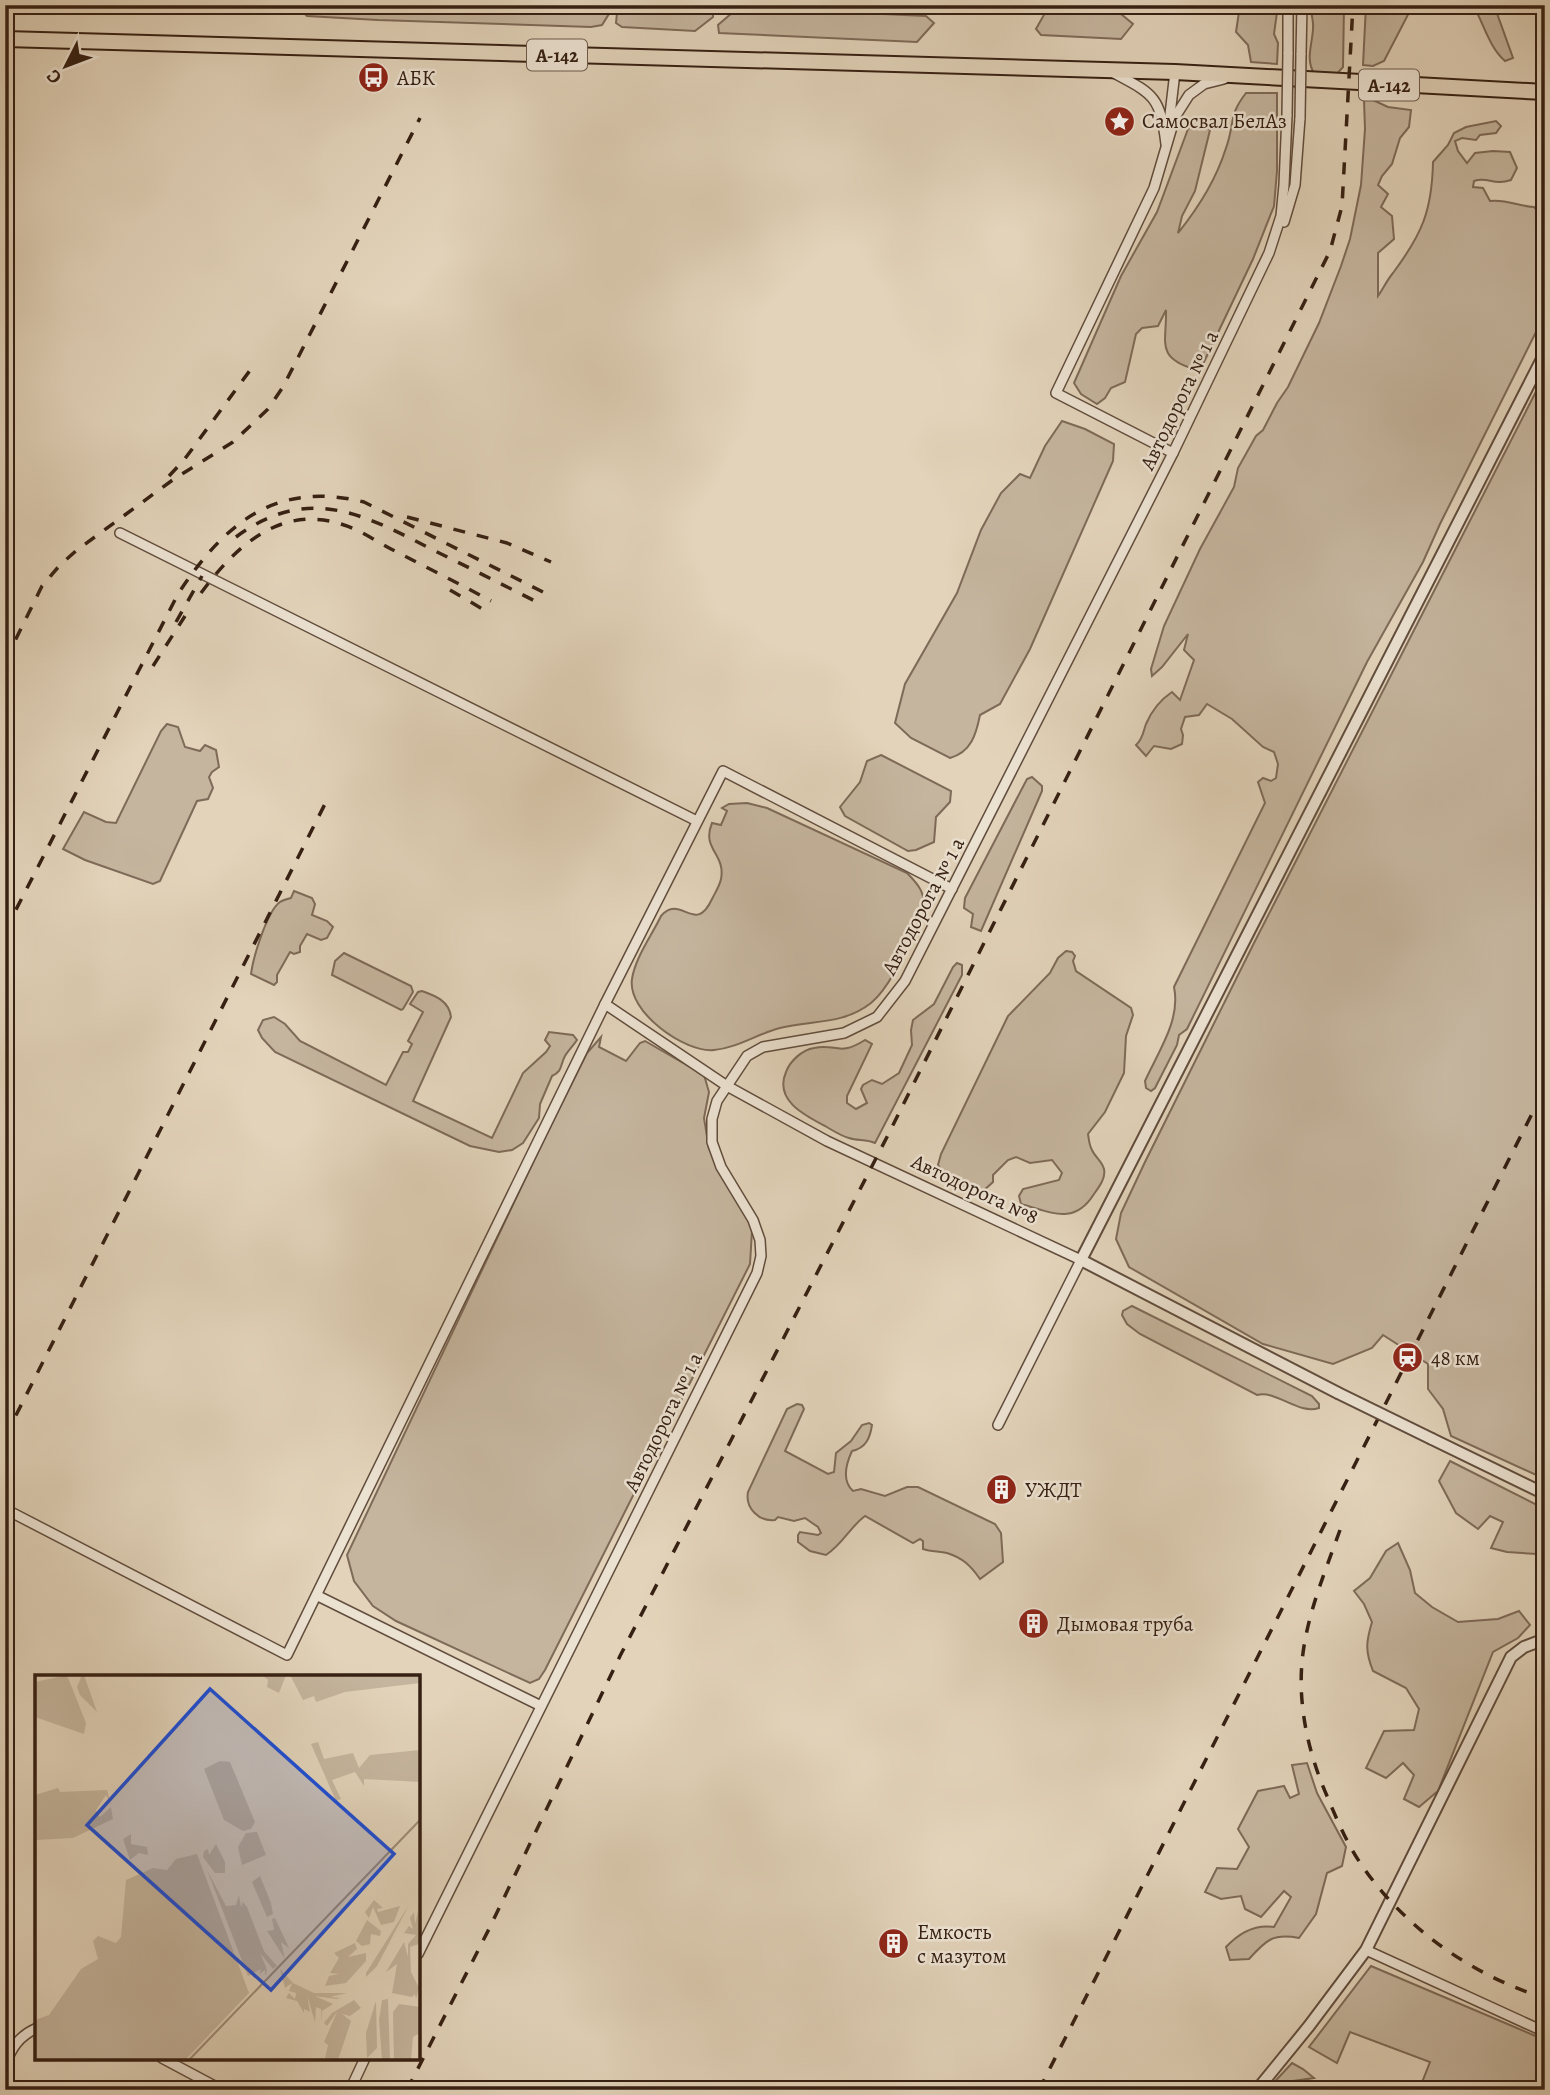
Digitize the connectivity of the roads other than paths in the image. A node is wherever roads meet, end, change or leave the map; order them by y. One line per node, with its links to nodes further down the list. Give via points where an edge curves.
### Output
1 (1289, 5): 9 (street, Автодорога № 1 а, bridge, via 1284,185 1281,216)
2 (1301, 5): 9 (street, bridge, via 1295,185)
3 (5, 39): 4 (highway, А-142)
4 (1109, 71): 5 (highway, А-142); 8 (street, via 1149,92 1163,115)
5 (1175, 72): 6 (highway, А-142); 8 (street)
6 (1234, 77): 7 (highway, А-142); 8 (street, via 1204,84 1189,95 1175,117)
7 (1545, 92)
8 (1166, 149): 11 (street, via 1154,188 1056,393)
9 (1269, 253): 11 (street, Автодорога № 1 а)
10 (1545, 353): 17 (street)
11 (1173, 453): 14 (street, Автодорога № 1 а)
12 (120, 533): 13 (street)
13 (697, 821): 14 (street, via 723,771); 15 (street)
14 (952, 889): 16 (street, Автодорога № 1 а, via 905,981 877,1017 844,1033 763,1047 747,1056)
15 (606, 1004): 16 (street, Автодорога №8); 21 (street)
16 (727, 1086): 17 (street, Автодорога №8, via 827,1141); 23 (street, Автодорога № 1 а, via 712,1119 712,1142 760,1240 757,1273)
17 (1081, 1260): 18 (street); 19 (street, Автодорога №8, bridge)
18 (998, 1425)
19 (1545, 1494)
20 (5, 1509): 21 (street, via 287,1655)
21 (318, 1596): 23 (street)
22 (1545, 1639): 25 (street, via 1511,1657)
23 (541, 1706): 24 (street, Автодорога № 1 а)
24 (420, 1950)
25 (1366, 1950): 27 (street); 34 (street)
26 (35, 2029): 30 (street, via 18,2041)
27 (1545, 2032)
28 (166, 2060): 32 (street)
29 (364, 2060): 33 (street)
30 (5, 2066): 31 (street)
31 (6, 2090)
32 (222, 2090)
33 (349, 2090)
34 (1257, 2090)

